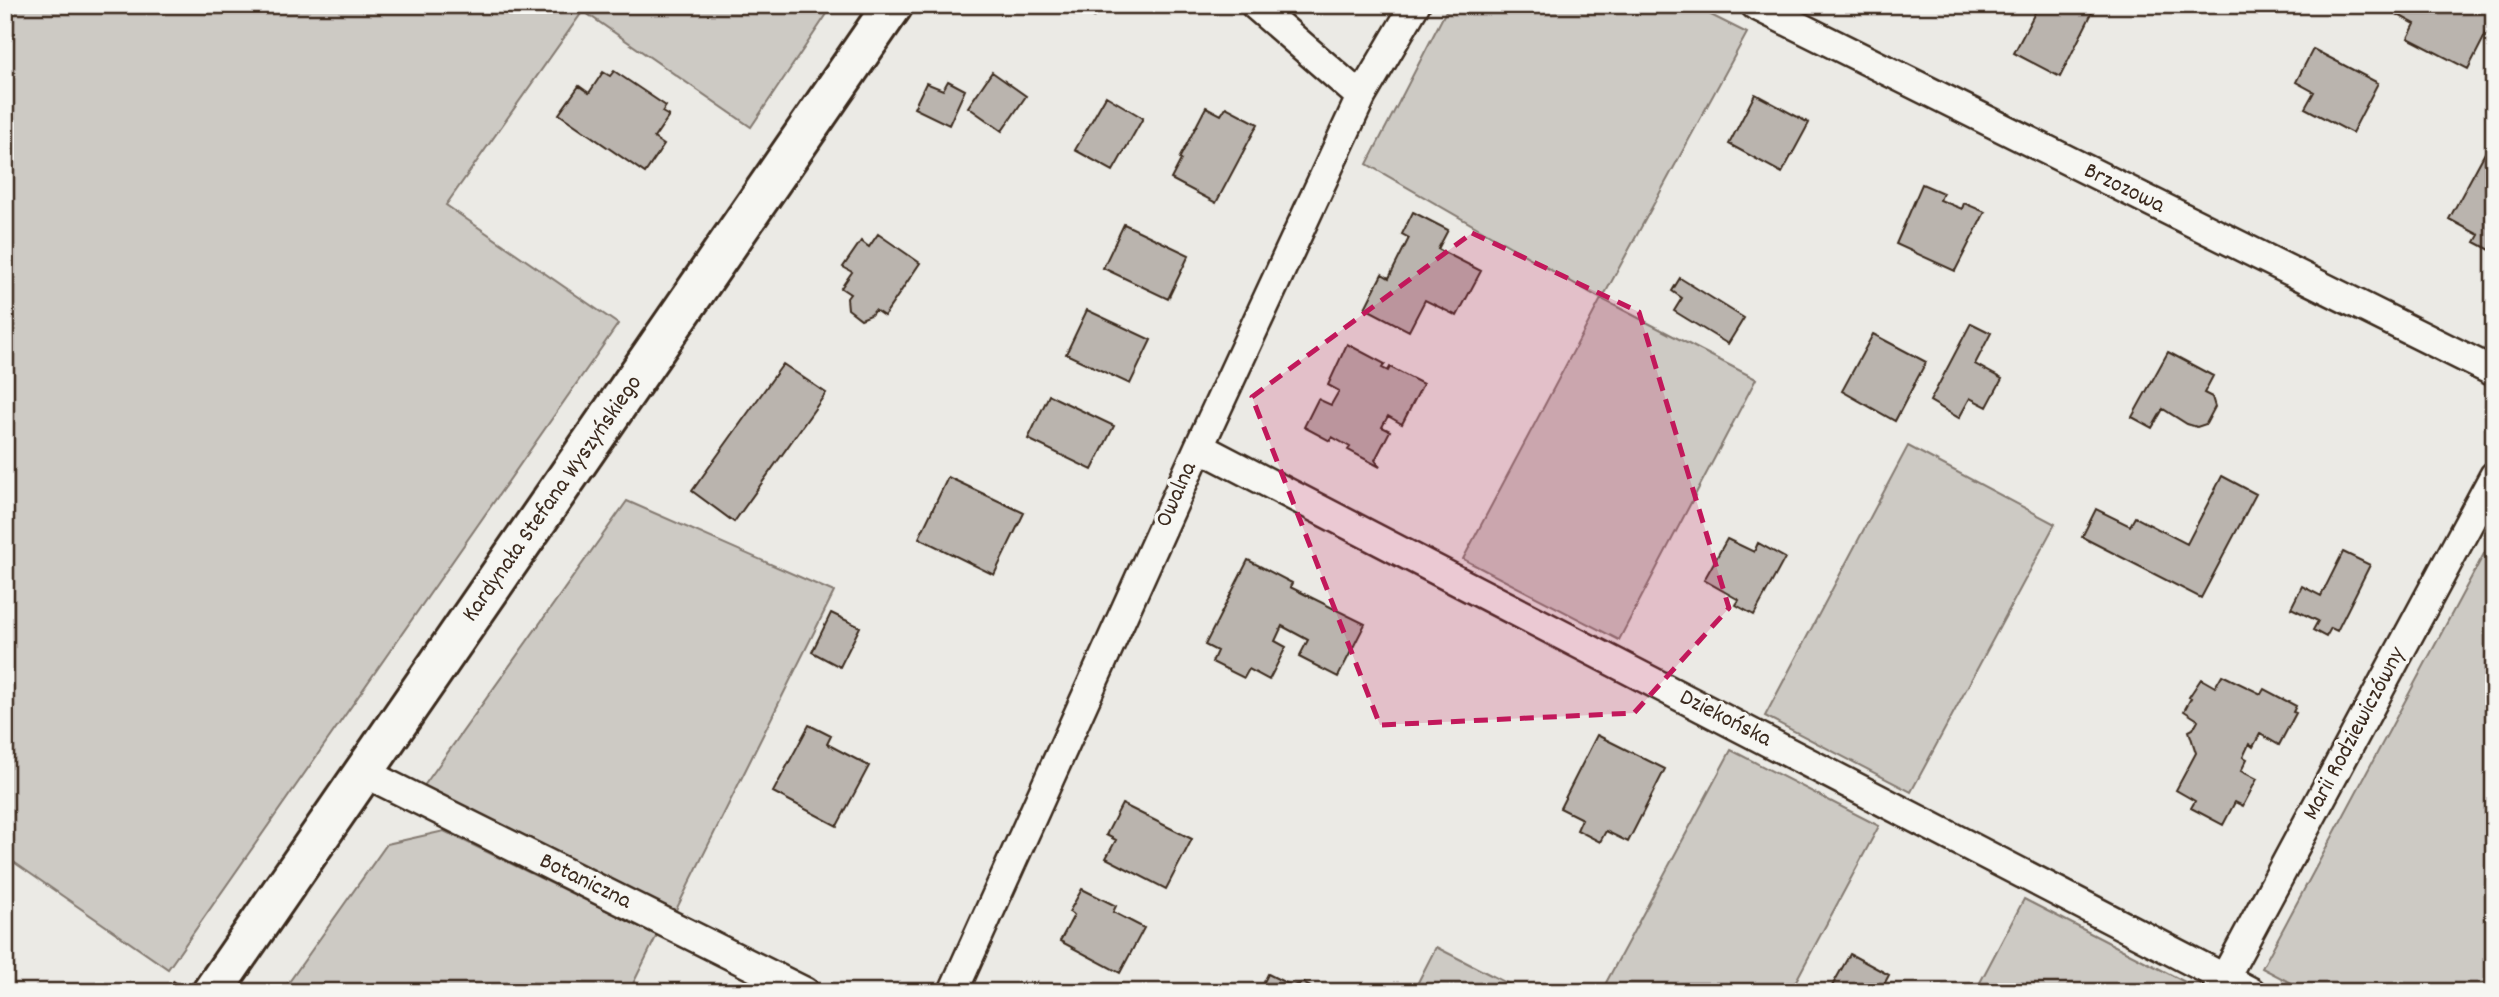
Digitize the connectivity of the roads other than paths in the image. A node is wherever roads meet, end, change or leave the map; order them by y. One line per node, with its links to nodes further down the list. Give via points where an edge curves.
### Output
1 (892, 5): 9 (main road, Kardynała Stefana Wyszyńskiego)
2 (1255, 5): 5 (street)
3 (1415, 5): 5 (street, Owalna)
4 (1755, 5): 6 (street, Brzozowa)
5 (1361, 97): 7 (street, Owalna)
6 (2494, 372)
7 (1199, 447): 10 (street, Dziekońska); 13 (street, Owalna)
8 (2494, 476): 10 (street, Marii Rodziewiczówny)
9 (365, 773): 11 (main road, Kardynała Stefana Wyszyńskiego); 12 (street, Botaniczna)
10 (2220, 985): 14 (street, Dziekońska)
11 (212, 992)
12 (805, 992)
13 (953, 992)
14 (2251, 992)

